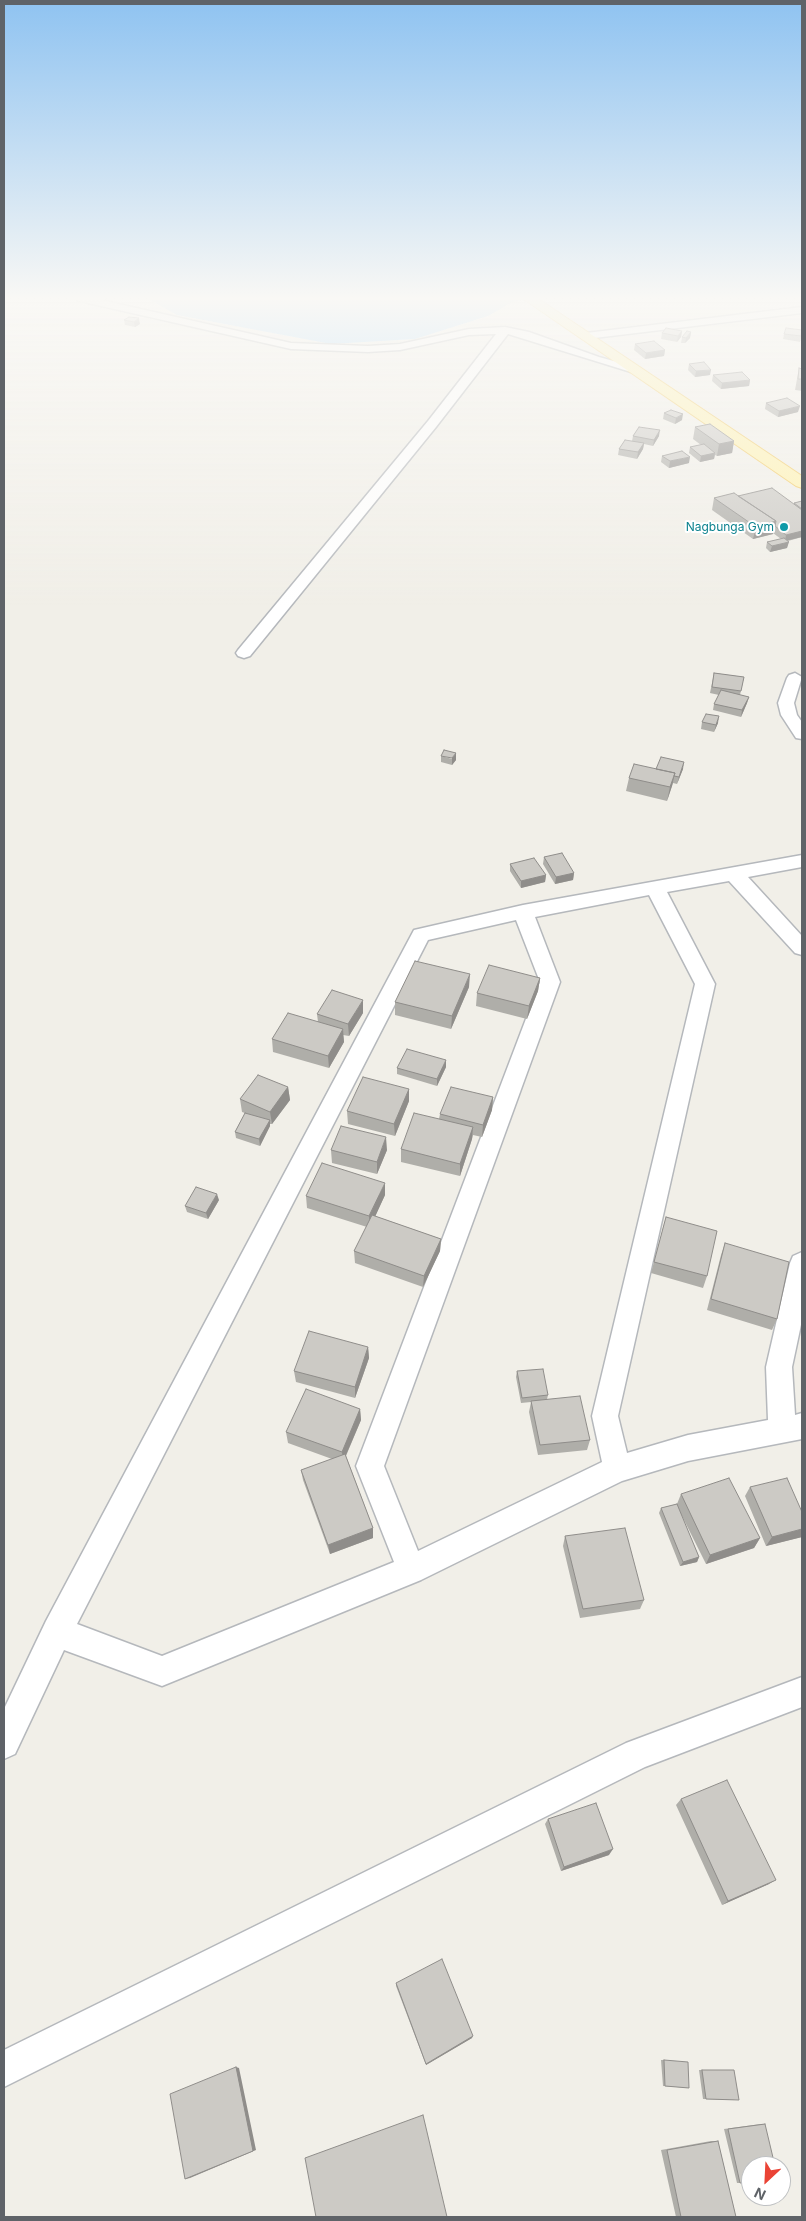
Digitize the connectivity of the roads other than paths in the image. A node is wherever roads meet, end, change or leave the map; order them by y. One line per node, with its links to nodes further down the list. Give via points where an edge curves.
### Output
1 (450, 402): 4 (street)
2 (682, 402): 3 (main road)
3 (802, 483)
4 (244, 653)
5 (795, 678): 6 (street, via 786,703 789,715)
6 (802, 734)
7 (802, 861): 8 (street)
8 (734, 874): 9 (street); 11 (street)
9 (655, 888): 10 (street); 14 (street, via 704,984 605,1416)
10 (523, 912): 15 (street, via 550,982 370,1466); 16 (street, via 421,935)
11 (802, 948)
12 (802, 1263): 13 (street, via 779,1367)
13 (792, 1428): 14 (street, via 688,1448)
14 (617, 1469): 15 (street)
15 (411, 1570): 16 (street, via 162,1671)
16 (57, 1632): 18 (street)
17 (802, 1692): 19 (street, via 637,1754)
18 (4, 1743)
19 (4, 2069)

